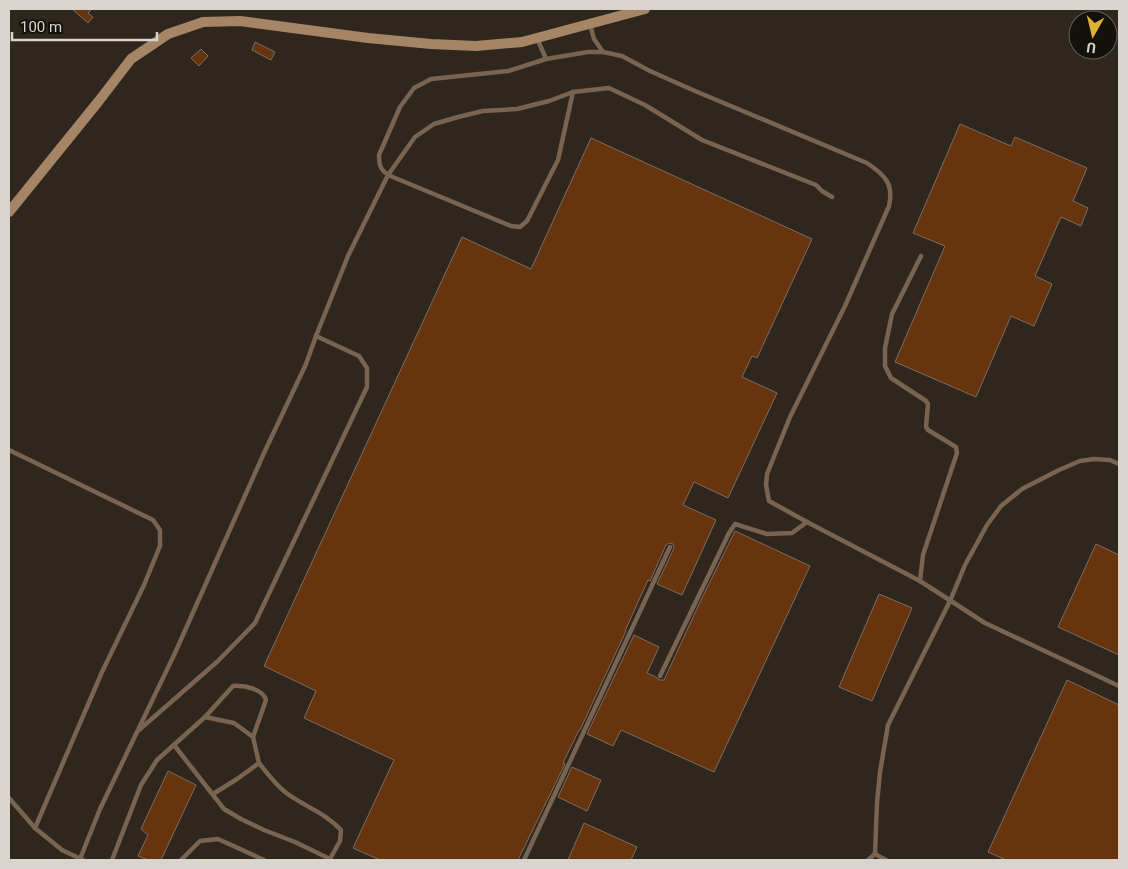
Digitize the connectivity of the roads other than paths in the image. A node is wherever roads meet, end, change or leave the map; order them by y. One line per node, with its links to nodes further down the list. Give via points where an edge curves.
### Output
1 (645, 9): 2 (main road)
2 (590, 24): 3 (main road); 4 (lane, via 594,39)
3 (537, 38): 5 (lane); 9 (main road, via 476,46 431,44 240,21 203,22 168,34 131,59)
4 (603, 52): 5 (lane); 14 (lane, via 622,56 686,87 867,163 888,181 889,206 845,306 790,416 767,474 769,501)
5 (546, 59): 7 (lane, via 508,71 431,79 414,88 400,107 379,155 381,170)
6 (573, 92): 7 (lane, via 517,109 482,111 434,124 416,137); 7 (lane, via 558,160 527,221 520,227); 8 (lane, via 610,88 645,104 702,140 816,185)
7 (388, 174): 11 (lane, via 348,256)
8 (832, 197)
9 (9, 212)
10 (920, 256): 16 (lane, via 892,314 885,366 891,378 926,401 926,427 956,447 957,453 923,555)
11 (316, 336): 21 (lane); 21 (lane, via 359,356 368,368 366,387 255,623 218,661)
12 (9, 450): 27 (lane, via 153,520 160,530 160,546 147,578 102,672)
13 (1119, 464): 17 (lane, via 1110,460 1080,461 1022,489 1001,506 965,565)
14 (807, 522): 16 (lane); 18 (lane, via 792,533 767,534 735,524)
15 (670, 547): 34 (lane)
16 (920, 580): 17 (lane)
17 (950, 601): 19 (lane, via 985,623); 28 (lane, via 888,725 880,772)
18 (660, 676)
19 (1119, 686)
20 (205, 717): 22 (lane, via 234,723); 22 (lane, via 233,686 259,690 266,700); 23 (lane)
21 (136, 733): 29 (lane, via 100,809)
22 (253, 737): 24 (lane)
23 (174, 745): 25 (lane); 30 (lane, via 157,760 140,785)
24 (259, 762): 25 (lane); 33 (lane, via 285,792 334,821 341,830)
25 (213, 794): 33 (lane, via 224,809 241,819)
26 (9, 798): 27 (lane)
27 (35, 828): 29 (lane, via 62,850)
28 (875, 854): 35 (lane); 36 (lane)
29 (81, 859)
30 (112, 860)
31 (181, 860): 32 (lane, via 200,841 218,839)
32 (264, 860)
33 (332, 860)
34 (524, 860)
35 (868, 860)
36 (886, 860)

